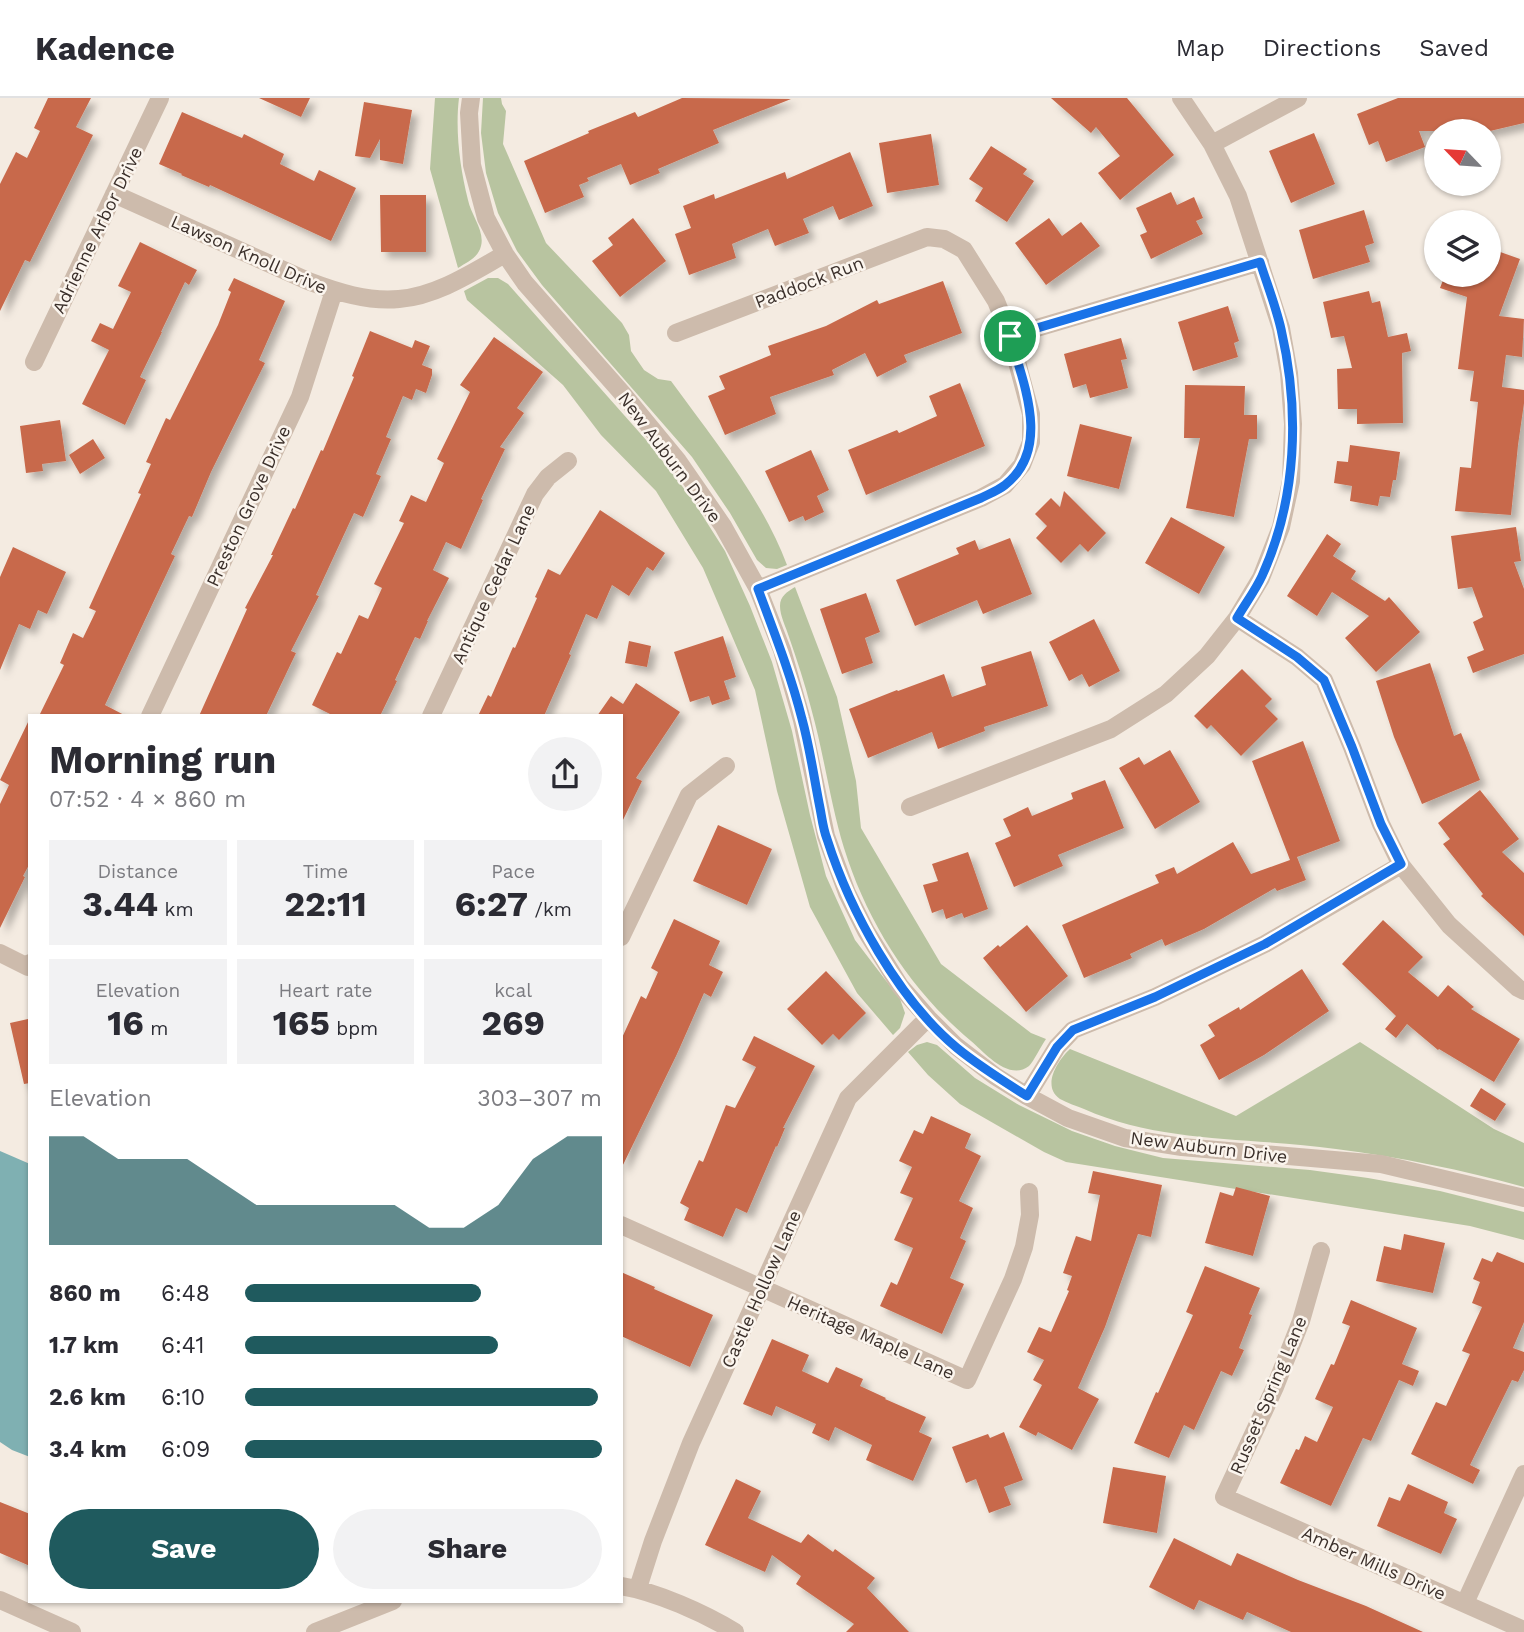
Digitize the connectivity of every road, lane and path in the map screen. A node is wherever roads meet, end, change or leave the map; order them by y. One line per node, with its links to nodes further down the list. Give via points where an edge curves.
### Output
1 (160, 98): 6 (street, Adrienne Arbor Drive)
2 (471, 98): 7 (street, New Auburn Drive, via 472,165 486,218)
3 (1181, 98): 5 (street)
4 (1298, 98): 5 (street)
5 (1212, 144): 8 (street, via 1238,196)
6 (114, 194): 9 (street, Lawson Knoll Drive); 12 (street, Adrienne Arbor Drive)
7 (505, 254): 9 (street, Lawson Knoll Drive, via 431,292 400,299); 14 (street, New Auburn Drive, via 678,461 723,526)
8 (1260, 262): 11 (street); 15 (street, via 1281,328 1289,373 1291,481 1281,527 1261,578)
9 (334, 291): 16 (street, Preston Grove Drive, via 300,397)
10 (676, 333): 11 (street, Paddock Run, via 927,237 944,239 964,250 996,301)
11 (1010, 336): 14 (street, via 1031,414 1031,442 1022,465 1005,485)
12 (34, 362)
13 (568, 461): 17 (street, Antique Cedar Lane, via 535,494)
14 (758, 589): 25 (street, New Auburn Drive, via 799,708 826,836 847,893 901,986)
15 (1237, 618): 19 (street, via 1207,656 1166,694 1111,729); 20 (street, via 1324,680)
16 (150, 714)
17 (432, 714)
18 (726, 766): 21 (street, via 689,795)
19 (910, 807)
20 (1401, 864): 24 (street, via 1449,925); 26 (street, via 1265,944 1073,1030)
21 (623, 933)
22 (0, 953): 23 (street)
23 (28, 965)
24 (1524, 991)
25 (928, 1018): 26 (street, New Auburn Drive, via 956,1046); 31 (street, Castle Hollow Lane, via 848,1098)
26 (1027, 1096): 28 (street, New Auburn Drive, via 1068,1118 1125,1138 1381,1164)
27 (1029, 1192): 31 (street, Heritage Maple Lane, via 1024,1247 967,1380)
28 (1524, 1198)
29 (623, 1226): 31 (street, Heritage Maple Lane)
30 (1321, 1251): 33 (street, Russet Spring Lane, via 1275,1387)
31 (762, 1289): 34 (street, Castle Hollow Lane)
32 (1524, 1474): 37 (street)
33 (1224, 1497): 37 (street, Amber Mills Drive)
34 (630, 1587): 41 (street, via 686,1607)
35 (0, 1600): 39 (street)
36 (388, 1603): 40 (street)
37 (1465, 1604): 38 (street, Amber Mills Drive)
38 (1524, 1630)
39 (72, 1632)
40 (315, 1632)
41 (735, 1632)

